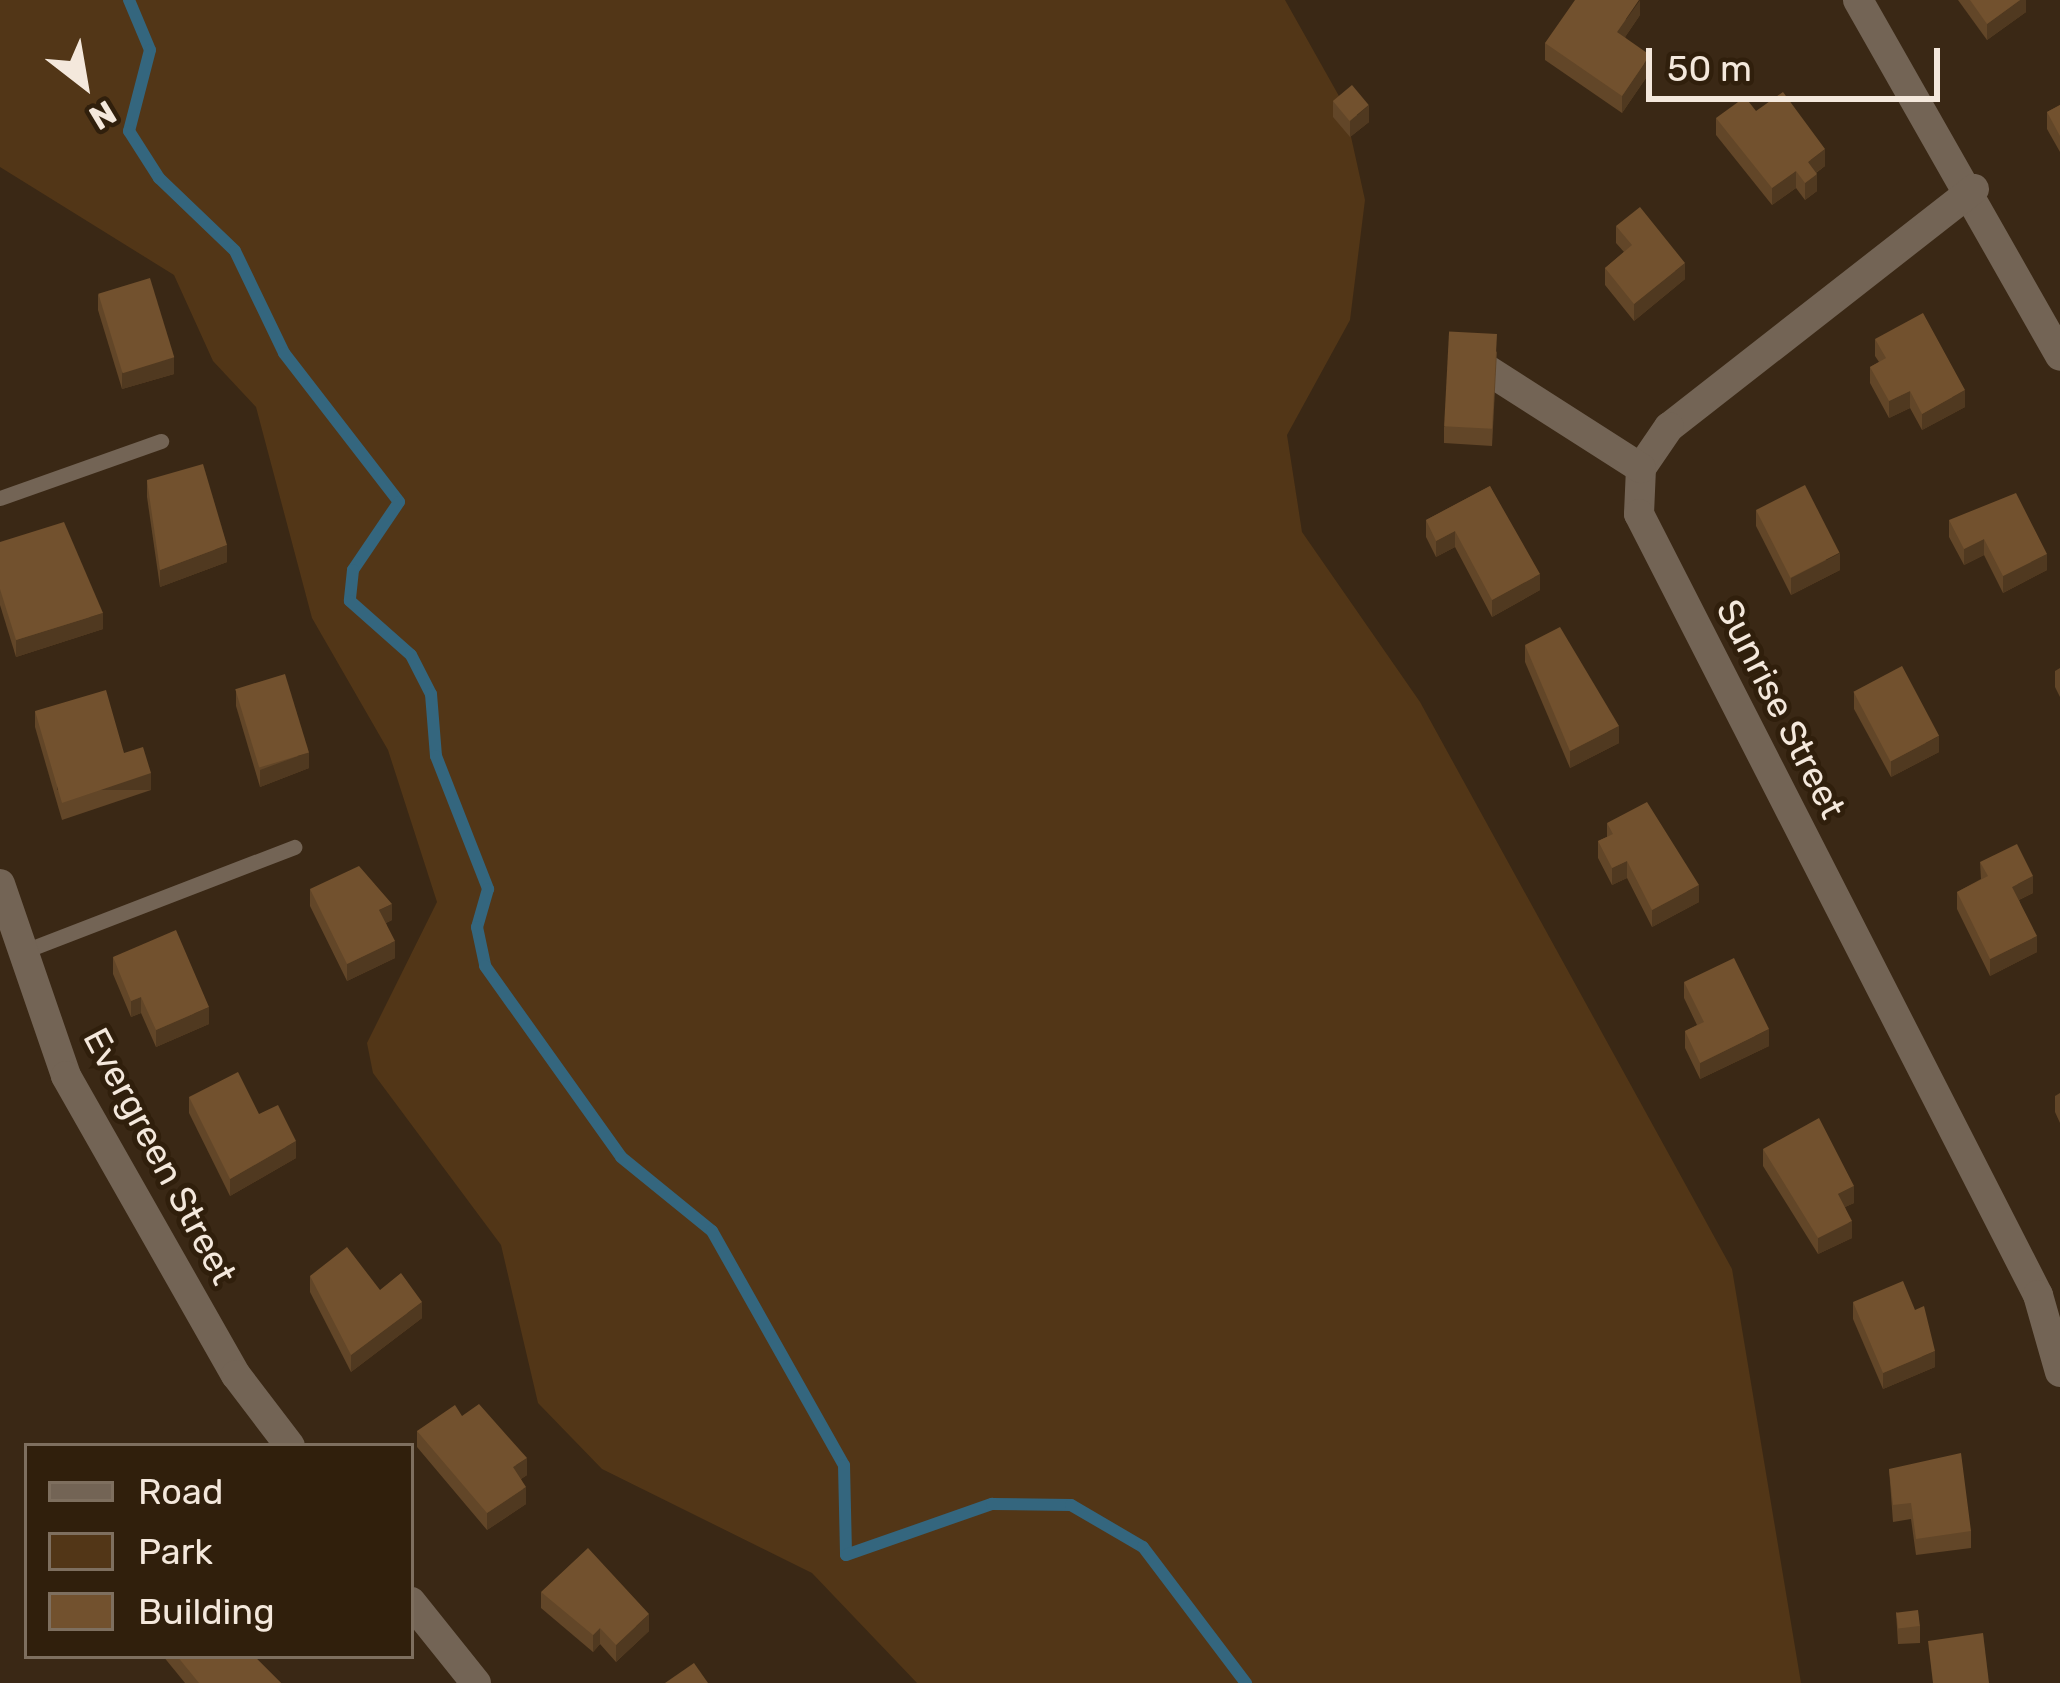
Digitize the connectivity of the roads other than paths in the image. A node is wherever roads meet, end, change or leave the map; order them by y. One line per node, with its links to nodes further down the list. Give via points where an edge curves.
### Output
1 (1858, 0): 2 (street)
2 (1974, 189): 4 (street); 6 (street, via 1756,350 1669,427)
3 (1462, 354): 6 (street)
4 (2060, 356)
5 (161, 441): 7 (lane)
6 (1642, 468): 11 (street, Sunrise Street, via 1639,514 2038,1295)
7 (0, 498)
8 (294, 847): 10 (lane)
9 (0, 884): 10 (street, Evergreen Street)
10 (22, 952): 12 (street, Evergreen Street, via 66,1076 236,1375)
11 (2060, 1372)
12 (288, 1443)
13 (414, 1607): 14 (street)
14 (476, 1683)

